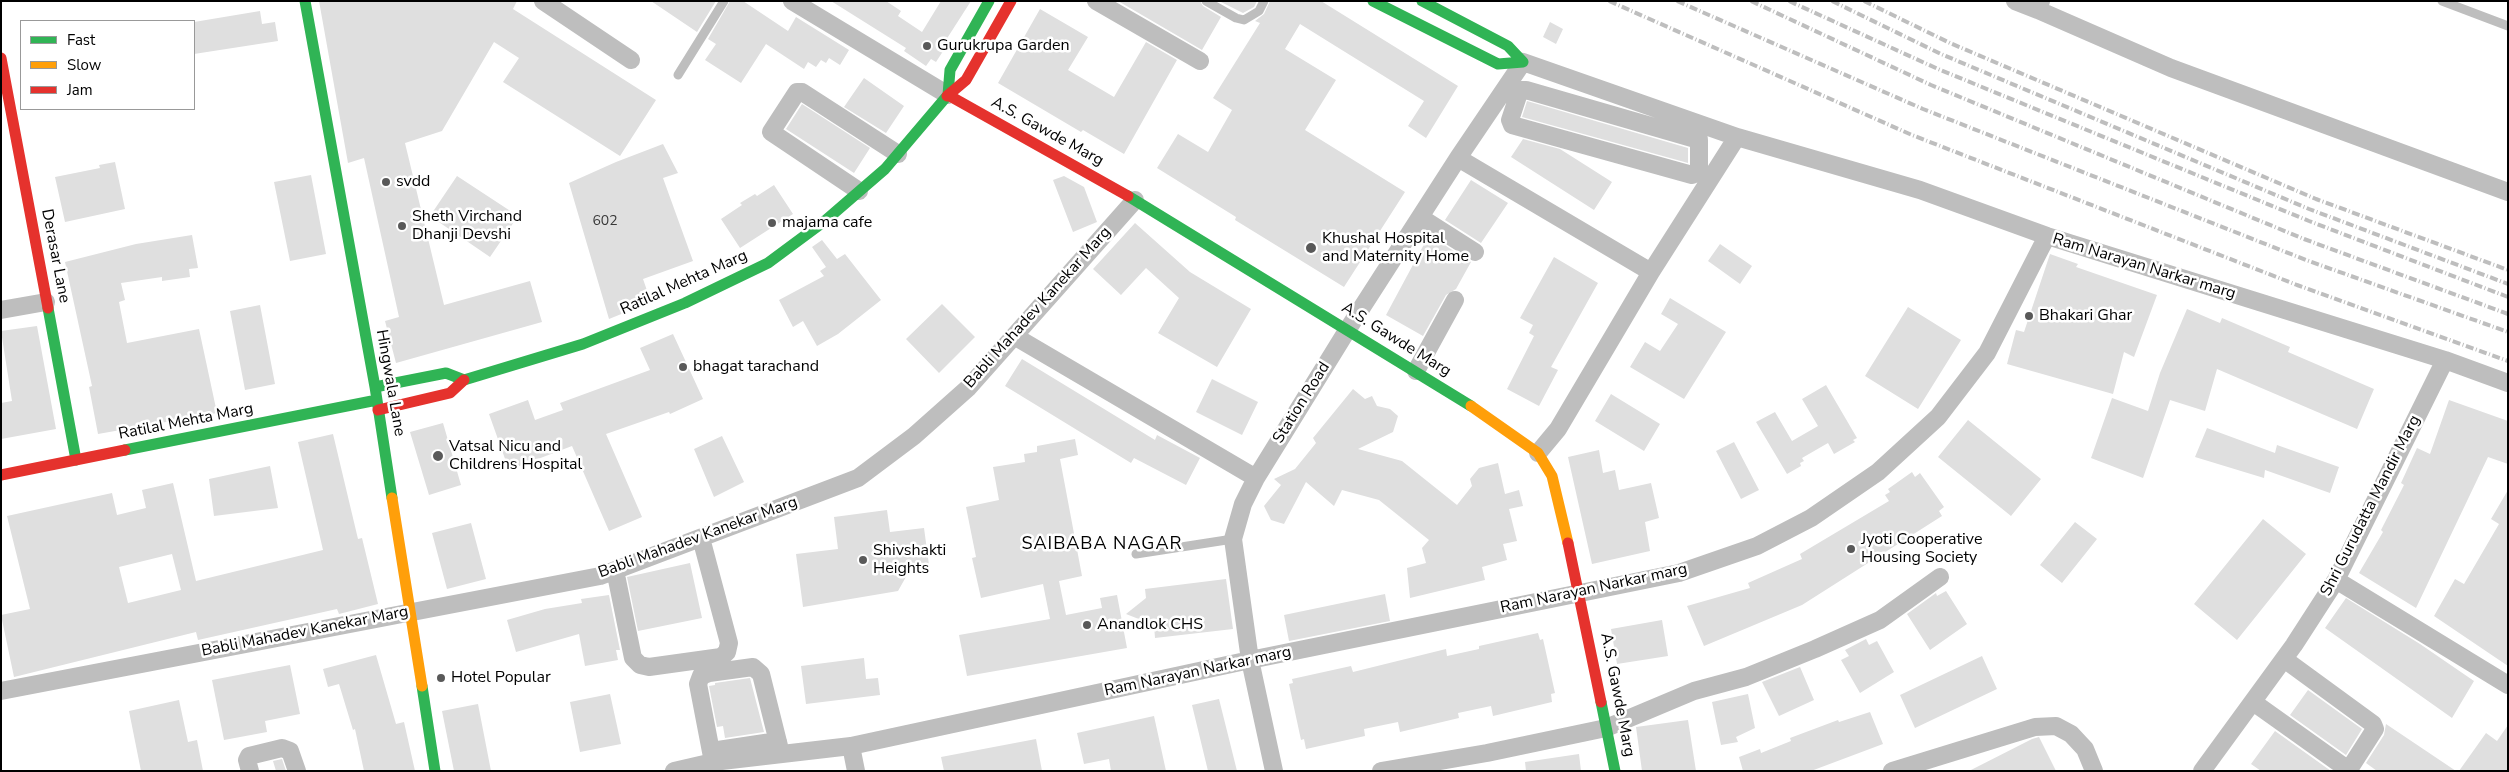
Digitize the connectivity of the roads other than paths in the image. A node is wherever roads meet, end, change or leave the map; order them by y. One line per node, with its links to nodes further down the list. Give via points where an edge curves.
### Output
1 (305, 1): 44 (street, Hingwala Lane)
2 (543, 1): 17 (street)
3 (724, 1): 21 (lane)
4 (792, 1): 22 (street)
5 (990, 1): 22 (street, via 950,70)
6 (1011, 1): 22 (street, Ratilal Mehta Marg, via 966,80)
7 (1096, 1): 18 (street)
8 (1206, 1): 9 (lane, via 1244,20 1259,11)
9 (1264, 1)
10 (1373, 1): 19 (street, via 1498,64)
11 (1422, 1): 19 (street, via 1508,46)
12 (2015, 1): 14 (street)
13 (2442, 1): 15 (lane)
14 (2039, 6): 29 (street, via 2171,68)
15 (2508, 26)
16 (1, 58): 36 (street, Derasar Lane)
17 (632, 60)
18 (1200, 61)
19 (1523, 62): 20 (street); 23 (street, Station Road)
20 (1552, 73): 24 (street); 25 (street)
21 (678, 75)
22 (948, 96): 26 (street, Ratilal Mehta Marg); 30 (street, A.S. Gawde Marg)
23 (1509, 96): 24 (street, via 1523,89); 24 (street, via 1510,120 1515,126 1692,175 1699,172 1699,140); 27 (street, Station Road)
24 (1545, 96)
25 (1737, 137): 32 (street, via 1920,190); 34 (street)
26 (898, 154): 28 (street, Ratilal Mehta Marg); 28 (street, via 802,92 796,92 771,132)
27 (1458, 158): 31 (street, Station Road); 34 (street)
28 (859, 191): 42 (street, Ratilal Mehta Marg, via 768,263 583,344)
29 (2508, 192)
30 (1135, 200): 38 (street, A.S. Gawde Marg); 39 (street, Babli Mahadev Kanekar Marg)
31 (1420, 217): 33 (street); 38 (street, Station Road)
32 (2047, 236): 40 (street, Ram Narayan Narkar marg); 56 (street, Ram Narayan Narkar marg, via 1987,352 1938,418 1878,472 1811,518 1757,546 1679,573)
33 (1475, 252)
34 (1651, 272): 46 (street, via 1558,429)
35 (1455, 300): 41 (street)
36 (46, 302): 37 (street); 47 (street, Derasar Lane)
37 (1, 310)
38 (1348, 329): 41 (street, A.S. Gawde Marg); 49 (street, Station Road)
39 (1014, 336): 49 (street); 50 (street, Babli Mahadev Kanekar Marg, via 968,388 914,436 858,478)
40 (2445, 360): 43 (street, Ram Narayan Narkar marg); 55 (street, Shri Gurudatta Mandir Marg)
41 (1416, 371): 46 (street, A.S. Gawde Marg, via 1493,419)
42 (464, 380): 44 (street, via 446,373); 45 (street, Ratilal Mehta Marg, via 450,393)
43 (2508, 383)
44 (375, 387): 45 (street, Hingwala Lane)
45 (378, 405): 47 (street, Ratilal Mehta Marg); 57 (street, Hingwala Lane)
46 (1538, 454): 56 (street, A.S. Gawde Marg, via 1552,476)
47 (76, 460): 48 (street, Ratilal Mehta Marg)
48 (1, 475)
49 (1256, 478): 51 (street, Station Road, via 1243,504)
50 (700, 538): 53 (street, Babli Mahadev Kanekar Marg); 53 (street, via 729,643 722,657 649,667 640,665 633,658)
51 (1233, 539): 52 (lane); 59 (street)
52 (1136, 554)
53 (615, 570): 57 (street, Babli Mahadev Kanekar Marg, via 600,576)
54 (1940, 577): 63 (street, via 1872,624 1763,670 1694,691)
55 (2336, 580): 58 (street, Shri Gurudatta Mandir Marg); 60 (street)
56 (1580, 593): 59 (street, Ram Narayan Narkar marg); 63 (street, A.S. Gawde Marg)
57 (410, 612): 61 (street, Babli Mahadev Kanekar Marg); 71 (street, Hingwala Lane)
58 (2284, 659): 62 (street, Shri Gurudatta Mandir Marg); 68 (street, via 2373,724 2375,729)
59 (1250, 660): 64 (street, Ram Narayan Narkar marg); 74 (street)
60 (2508, 684)
61 (1, 691)
62 (2252, 702): 68 (street); 79 (street, Shri Gurudatta Mandir Marg)
63 (1606, 728): 67 (street, via 1487,753); 76 (street, A.S. Gawde Marg)
64 (851, 746): 65 (street, Ram Narayan Narkar marg); 73 (street)
65 (779, 748): 66 (street, Ram Narayan Narkar marg); 66 (street, via 766,692 758,669 753,667 701,676 698,684)
66 (712, 756): 72 (street, Ram Narayan Narkar marg)
67 (1448, 765): 75 (street)
68 (2349, 770)
69 (250, 771): 70 (street, via 248,756 282,748 290,751)
70 (297, 771)
71 (435, 771)
72 (674, 771)
73 (856, 771)
74 (1274, 771)
75 (1381, 771)
76 (1615, 771)
77 (1892, 771): 78 (street, via 2035,727 2056,726 2071,734 2085,749)
78 (2094, 771)
79 (2202, 771)

